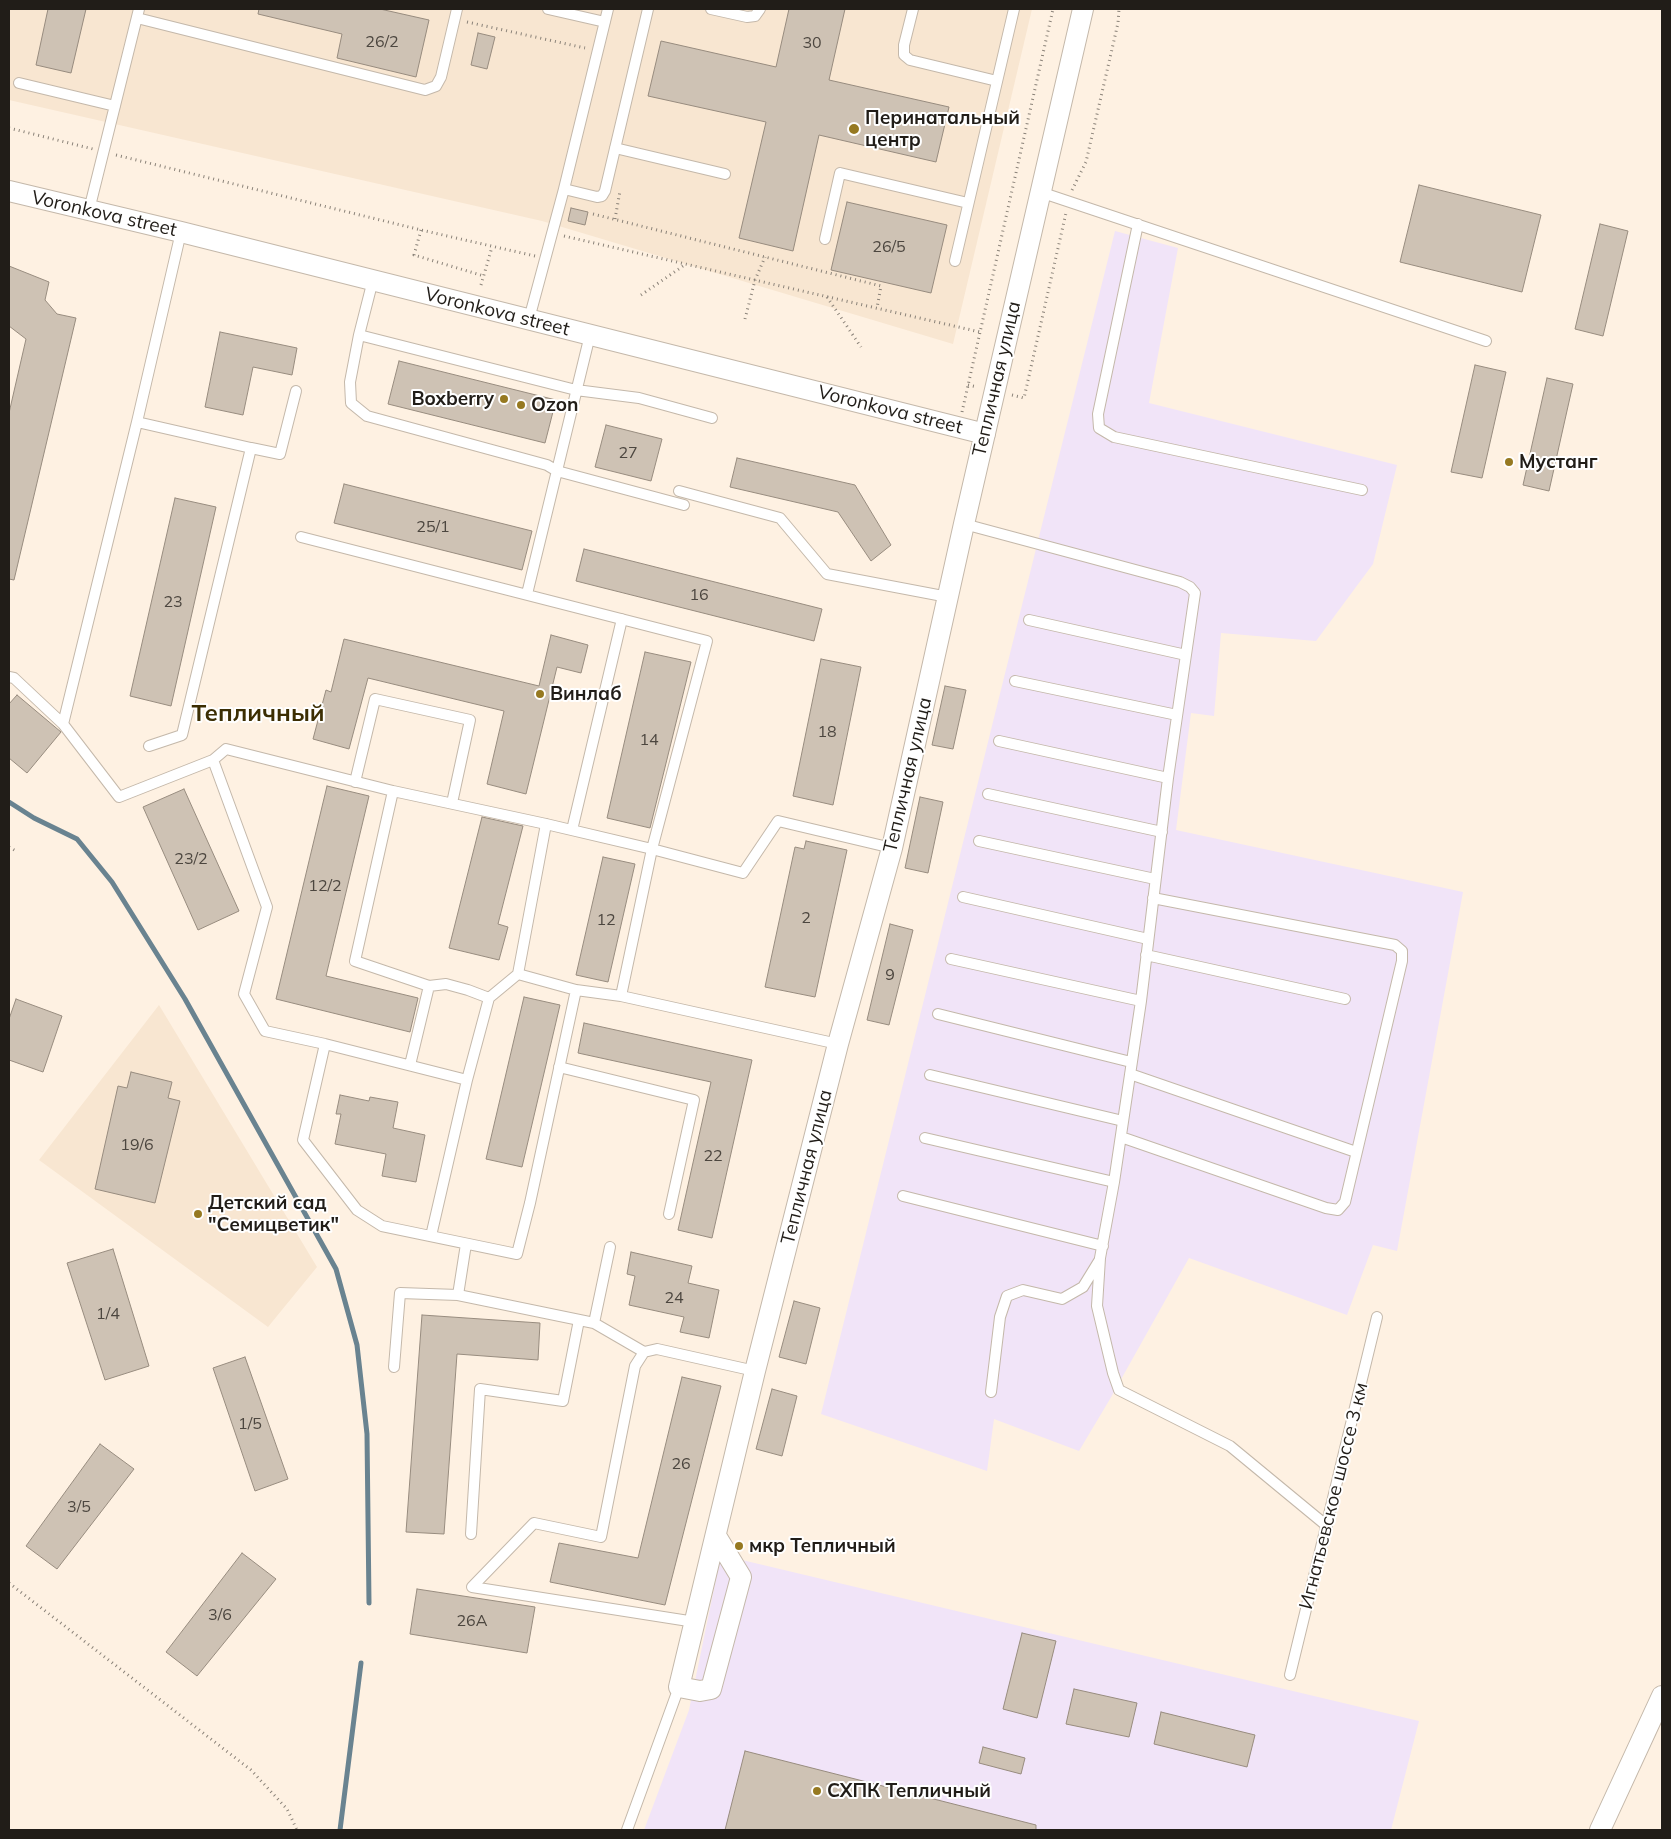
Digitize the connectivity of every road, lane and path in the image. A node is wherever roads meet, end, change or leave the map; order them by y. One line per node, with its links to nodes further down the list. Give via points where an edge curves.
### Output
1 (548, 9): 13 (lane)
2 (608, 9): 13 (lane)
3 (648, 9): 19 (lane)
4 (711, 9): 5 (lane, via 747,17 755,16)
5 (760, 9)
6 (913, 9): 15 (lane, via 904,55 910,60)
7 (1014, 9): 15 (lane)
8 (1053, 9): 48 (path)
9 (1083, 9): 24 (street, Тепличная улица)
10 (1119, 9): 25 (path, via 1086,162 1072,187)
11 (138, 13): 12 (lane, via 425,90 436,86 442,77); 17 (lane)
12 (456, 14): 14 (path)
13 (605, 22): 14 (lane)
14 (598, 51): 22 (lane)
15 (997, 81): 26 (lane)
16 (19, 83): 17 (lane)
17 (115, 106): 20 (lane)
18 (9, 128): 20 (path)
19 (616, 148): 21 (lane); 22 (lane, via 602,196)
20 (104, 152): 27 (lane); 30 (path)
21 (725, 174)
22 (564, 189): 32 (lane)
23 (9, 191): 27 (street, Voronkova street)
24 (1040, 192): 25 (lane); 56 (street, Тепличная улица)
25 (1069, 201): 29 (lane); 56 (path, via 1024,398)
26 (968, 203): 33 (lane, via 840,173); 37 (lane)
27 (89, 210): 31 (street, Voronkova street)
28 (593, 214): 35 (path)
29 (1138, 224): 51 (lane); 63 (lane, via 1098,414 1099,428 1114,437)
30 (420, 230): 34 (path); 39 (path, via 414,255)
31 (181, 232): 40 (street, Voronkova street); 58 (lane)
32 (552, 233): 36 (lane); 38 (path)
33 (825, 239)
34 (492, 247): 36 (path); 39 (path)
35 (765, 257): 41 (path); 45 (path, via 881,286)
36 (545, 258): 46 (lane)
37 (955, 261)
38 (687, 264): 41 (path); 43 (path)
39 (484, 276): 42 (path)
40 (373, 280): 46 (street, Voronkova street); 49 (lane)
41 (755, 280): 44 (path); 47 (path)
42 (481, 285)
43 (641, 295)
44 (827, 296): 45 (path); 52 (path)
45 (877, 308): 48 (path)
46 (529, 319): 50 (street, Voronkova street)
47 (745, 319)
48 (980, 332): 53 (path)
49 (359, 335): 54 (lane); 62 (lane, via 350,382 352,403 367,416 547,465)
50 (590, 335): 54 (lane); 59 (street, Voronkova street)
51 (1486, 341)
52 (861, 347)
53 (968, 385): 56 (path); 59 (path)
54 (576, 390): 57 (lane, via 639,398); 62 (lane)
55 (296, 391): 61 (lane, via 280,454)
56 (995, 391): 60 (street, Тепличная улица)
57 (712, 418)
58 (137, 422): 61 (lane); 76 (lane)
59 (958, 427): 60 (street, Voronkova street)
60 (985, 434): 66 (street, Тепличная улица)
61 (251, 448): 78 (lane, via 182,735)
62 (557, 471): 65 (lane); 68 (lane)
63 (1362, 490)
64 (679, 491): 69 (lane, via 780,518 827,574)
65 (684, 505)
66 (964, 524): 69 (street, Тепличная улица); 72 (lane, via 1190,587 1195,593)
67 (301, 537): 68 (lane)
68 (527, 594): 70 (lane)
69 (948, 597): 90 (street, Тепличная улица)
70 (622, 619): 86 (lane); 91 (lane, via 708,641)
71 (1029, 620): 72 (lane)
72 (1186, 655): 75 (lane)
73 (9, 677): 76 (lane, via 14,678)
74 (1015, 681): 75 (lane)
75 (1177, 715): 80 (lane)
76 (63, 724): 79 (lane, via 119,797)
77 (999, 741): 80 (lane)
78 (149, 746)
79 (213, 760): 81 (lane, via 226,749); 107 (lane, via 267,907 244,994 265,1031)
80 (1168, 778): 87 (lane)
81 (355, 782): 82 (lane); 84 (lane, via 375,699 470,720)
82 (393, 791): 84 (lane); 100 (lane, via 355,961)
83 (988, 794): 87 (lane)
84 (452, 803): 85 (lane)
85 (546, 824): 86 (lane); 99 (lane)
86 (572, 830): 91 (lane)
87 (1162, 832): 93 (lane)
88 (979, 841): 93 (lane)
89 (9, 847): 92 (path)
90 (892, 848): 91 (lane, via 778,821 743,873); 108 (street, Тепличная улица)
91 (652, 849): 102 (lane)
92 (16, 851)
93 (1155, 879): 95 (lane)
94 (963, 897): 96 (lane)
95 (1152, 898): 96 (lane); 118 (lane, via 1395,945 1402,951)
96 (1148, 939): 97 (lane)
97 (1146, 955): 104 (lane); 105 (lane)
98 (951, 959): 105 (lane)
99 (518, 974): 101 (lane); 103 (lane)
100 (429, 986): 103 (lane, via 446,984); 110 (lane)
101 (576, 990): 102 (lane); 111 (lane)
102 (621, 996): 108 (lane)
103 (490, 998): 114 (lane)
104 (1345, 999)
105 (1141, 1001): 109 (lane)
106 (938, 1014): 109 (lane)
107 (325, 1044): 110 (lane); 122 (lane, via 303,1140 357,1210 382,1226)
108 (838, 1044): 133 (street, Тепличная улица)
109 (1131, 1062): 112 (lane)
110 (410, 1065): 114 (lane)
111 (559, 1067): 121 (lane, via 694,1100); 123 (lane, via 516,1254)
112 (1130, 1074): 115 (lane); 118 (lane)
113 (930, 1075): 115 (lane)
114 (467, 1080): 122 (lane)
115 (1123, 1121): 116 (lane)
116 (1121, 1137): 118 (lane, via 1338,1210 1345,1202); 119 (lane)
117 (925, 1138): 119 (lane)
118 (1356, 1152)
119 (1114, 1182): 124 (lane)
120 (903, 1196): 124 (lane)
121 (669, 1214)
122 (431, 1236): 123 (lane)
123 (466, 1244): 127 (lane)
124 (1102, 1246): 126 (lane)
125 (610, 1247): 130 (lane)
126 (1100, 1258): 134 (lane, via 1083,1287 1062,1298 1022,1290 1008,1296 1000,1317); 135 (lane, via 1098,1306 1119,1390 1230,1446)
127 (458, 1295): 129 (lane); 132 (lane, via 400,1293)
128 (1377, 1317): 135 (lane, Игнатьевское шоссе 3 км)
129 (579, 1320): 130 (lane); 136 (lane, via 563,1402 480,1389)
130 (594, 1323): 131 (lane)
131 (644, 1352): 133 (lane, via 657,1349); 139 (lane, via 635,1366 601,1537 534,1523 472,1587)
132 (394, 1367)
133 (755, 1371): 137 (street, Тепличная улица)
134 (991, 1392)
135 (1327, 1526): 140 (lane, Игнатьевское шоссе 3 км)
136 (471, 1534)
137 (716, 1536): 139 (street, Тепличная улица); 141 (street, via 741,1577 711,1689 700,1691)
138 (9, 1583): 143 (path, via 251,1770 287,1809)
139 (695, 1622): 141 (street, Тепличная улица)
140 (1290, 1675)
141 (679, 1687): 144 (lane)
142 (1662, 1696): 145 (street)
143 (297, 1830)
144 (627, 1830)
145 (1600, 1830)

